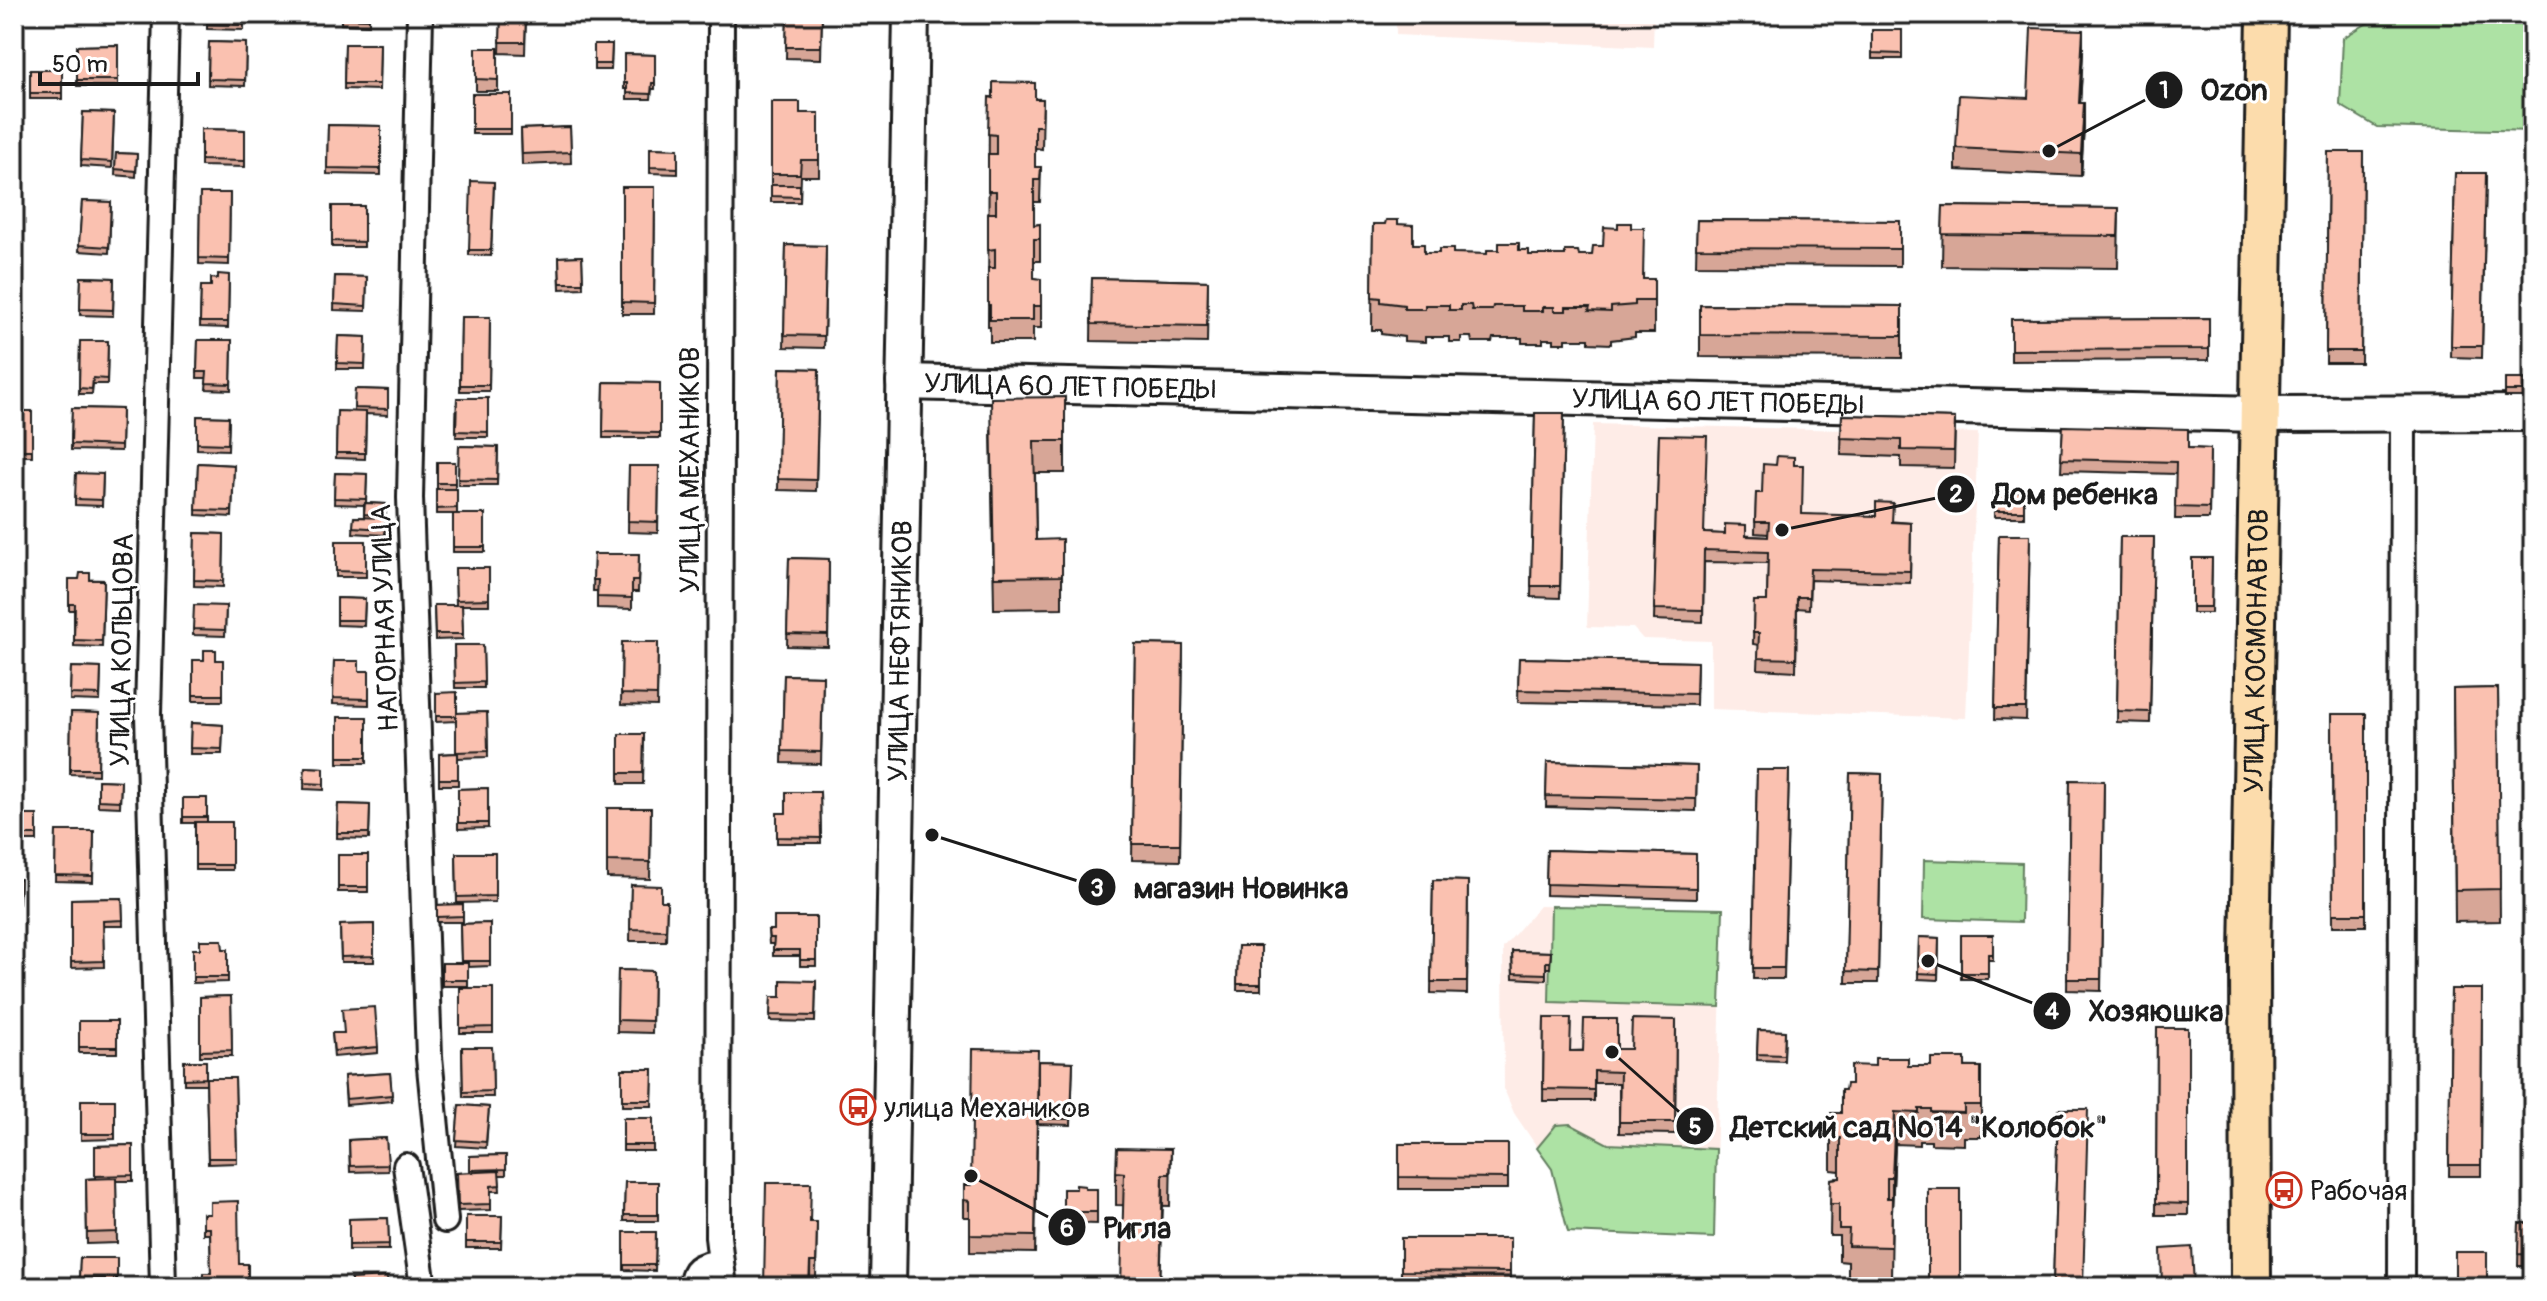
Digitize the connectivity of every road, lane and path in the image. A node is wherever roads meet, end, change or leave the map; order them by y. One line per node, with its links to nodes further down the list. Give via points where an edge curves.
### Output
1 (166, 14): 13 (street, УЛИЦА КОЛЬЦОВА, via 148,714)
2 (420, 14): 11 (street, НАГОРНАЯ УЛИЦА, via 410,498 429,1057)
3 (721, 14): 12 (street, УЛИЦА МЕХАНИКОВ)
4 (911, 14): 6 (street, УЛИЦА НЕФТЯНИКОВ)
5 (2267, 14): 8 (main road, УЛИЦА КОСМОНАВТОВ)
6 (904, 382): 8 (street, УЛИЦА 60 ЛЕТ ПОБЕДЫ); 17 (street, УЛИЦА НЕФТЯНИКОВ)
7 (2533, 413): 9 (street, УЛИЦА 60 ЛЕТ ПОБЕДЫ)
8 (2260, 414): 9 (street, УЛИЦА 60 ЛЕТ ПОБЕДЫ); 18 (main road, УЛИЦА КОСМОНАВТОВ, via 2250,955)
9 (2403, 414): 19 (street)
10 (406, 1166): 14 (street)
11 (445, 1220)
12 (721, 1262): 15 (street, via 696,1270); 16 (street, УЛИЦА МЕХАНИКОВ)
13 (163, 1287)
14 (423, 1287)
15 (692, 1287)
16 (724, 1287)
17 (888, 1287)
18 (2251, 1287)
19 (2401, 1287)

